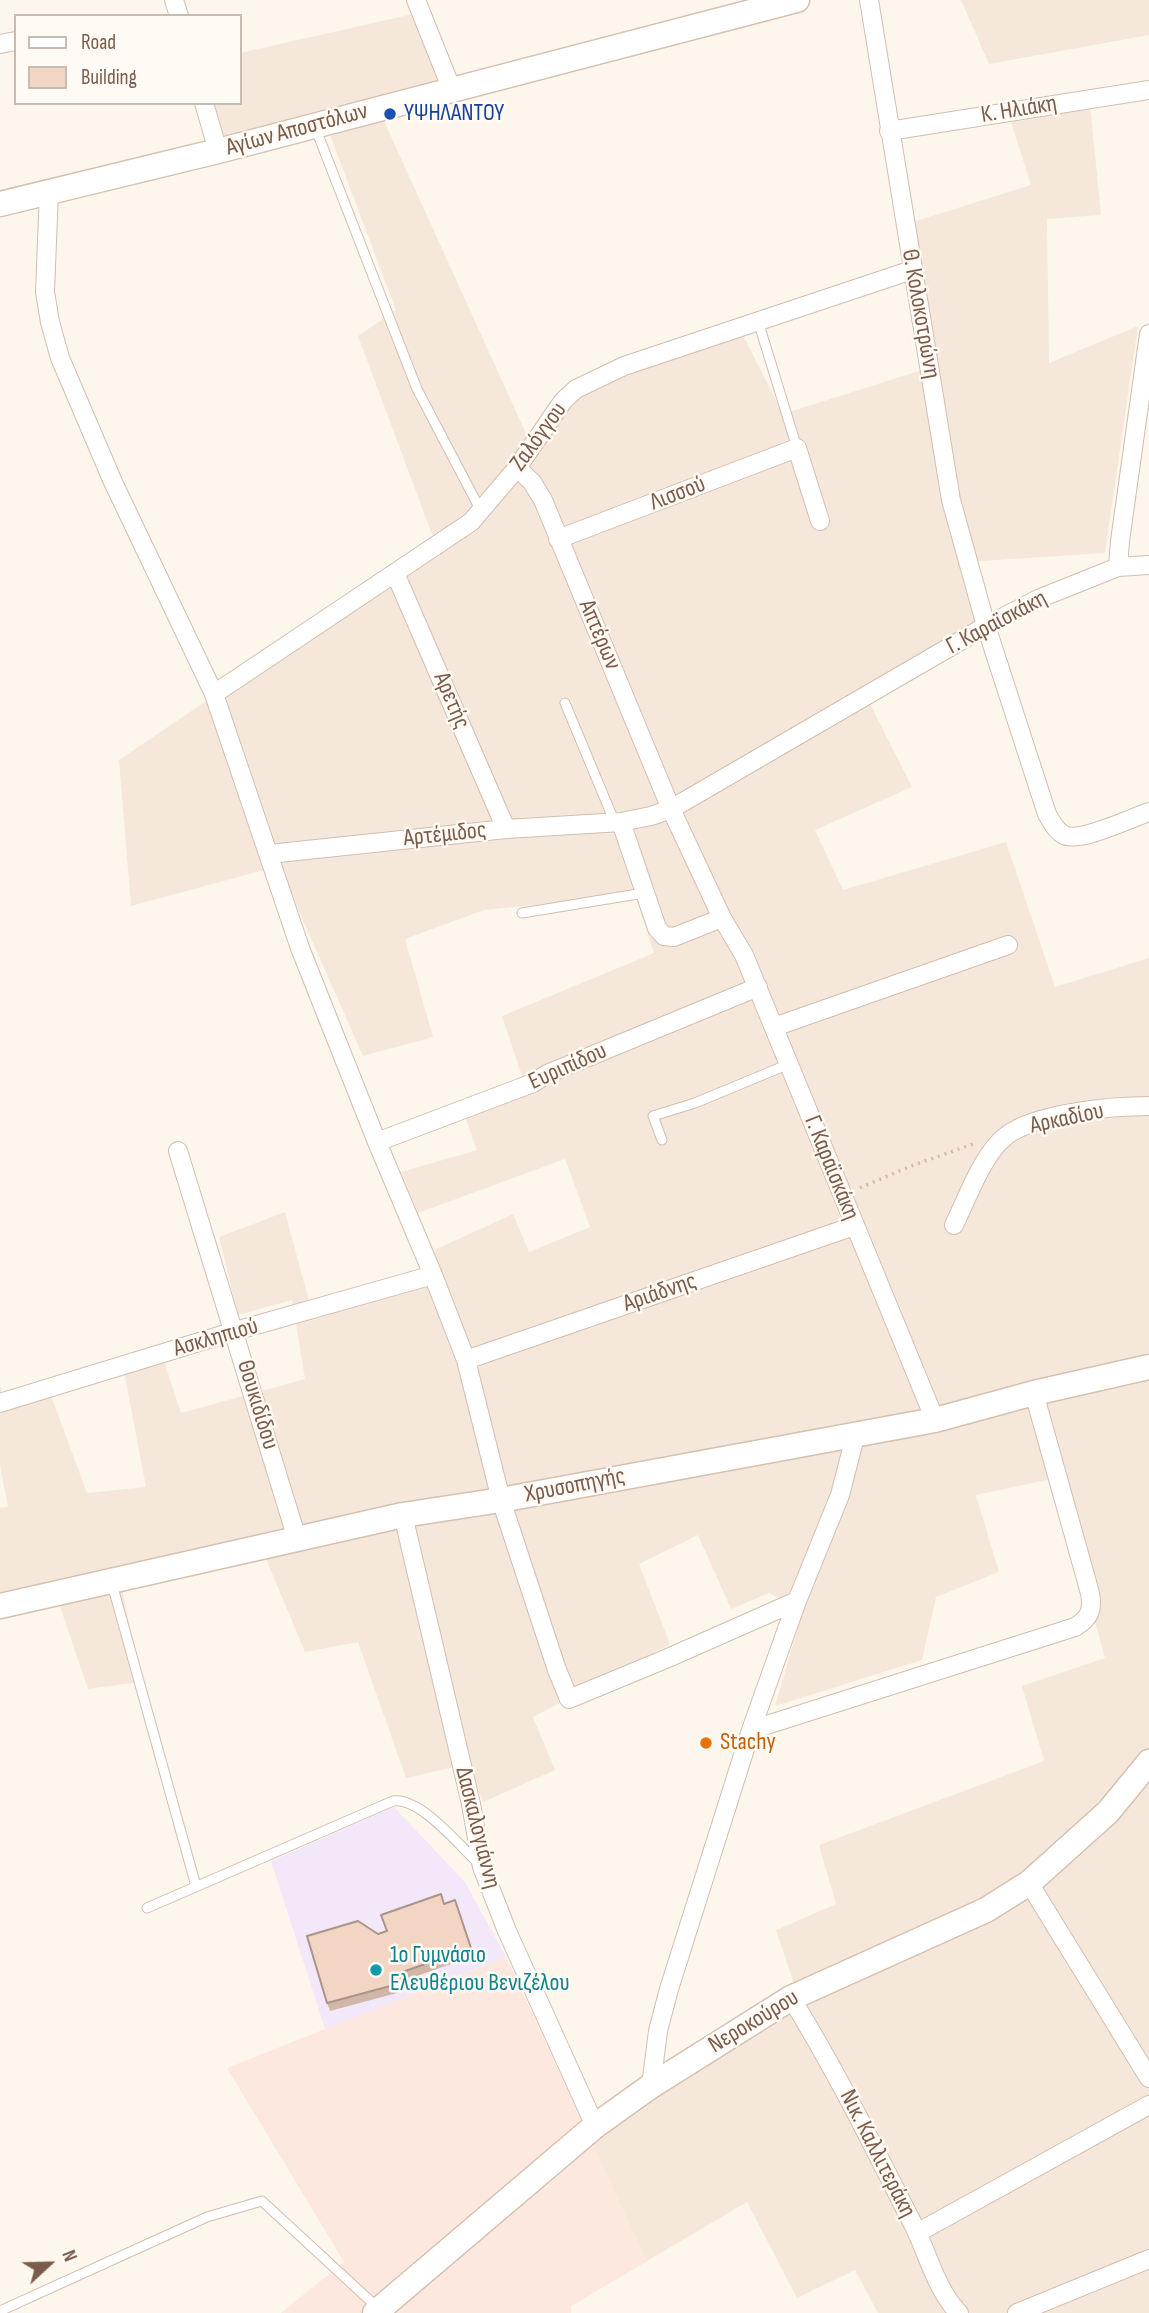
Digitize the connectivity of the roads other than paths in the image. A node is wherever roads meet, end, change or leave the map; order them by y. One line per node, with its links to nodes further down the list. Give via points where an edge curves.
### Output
1 (416, 0): 4 (street)
2 (797, 0): 4 (street, Αγίων Αποστόλων)
3 (869, 0): 8 (street, Θ. Κολοκοτρώνη)
4 (452, 90): 7 (street, Αγίων Αποστόλων)
5 (1149, 90): 8 (street, Κ. Ηλιάκη)
6 (205, 105): 9 (street)
7 (315, 125): 9 (street, Αγίων Αποστόλων); 17 (lane, via 417,389)
8 (889, 131): 12 (street, Θ. Κολοκοτρώνη)
9 (218, 151): 10 (street, Αγίων Αποστόλων)
10 (49, 191): 11 (street, Αγίων Αποστόλων); 24 (street, via 45,292 60,358)
11 (0, 204)
12 (912, 270): 13 (street, Ζαλόγγου); 23 (street, Θ. Κολοκοτρώνη, via 951,500)
13 (758, 321): 15 (lane); 16 (street, Ζαλόγγου, via 624,366 576,389)
14 (1149, 334): 21 (street)
15 (797, 449): 18 (street); 19 (street, Λισσού)
16 (517, 468): 17 (street, Ζαλόγγου); 19 (street, Απτέρων, via 543,500)
17 (481, 512): 22 (street, Ζαλόγγου)
18 (820, 521)
19 (558, 539): 26 (street, Απτέρων)
20 (1149, 565): 21 (street, Γ. Καραϊσκάκη)
21 (1118, 567): 23 (street, Γ. Καραϊσκάκη)
22 (395, 573): 24 (street, Ζαλόγγου); 29 (street, Αρετής)
23 (986, 626): 26 (street, Γ. Καραϊσκάκη); 27 (street, Θ. Κολοκοτρώνη, via 1053,824 1064,835 1077,837)
24 (214, 695): 30 (street)
25 (565, 703): 28 (lane)
26 (671, 809): 28 (street, Γ. Καραϊσκάκη); 33 (street, Γ. Καραϊσκάκη)
27 (1149, 813)
28 (618, 823): 29 (street, Αρτέμιδος); 31 (street)
29 (506, 829): 30 (street, Αρτέμιδος)
30 (269, 854): 40 (street, via 300,948)
31 (644, 893): 32 (lane); 33 (street, via 657,928 668,937)
32 (522, 912)
33 (722, 918): 35 (street, Γ. Καραϊσκάκη)
34 (1007, 945): 36 (street)
35 (758, 987): 36 (street, Γ. Καραϊσκάκη); 40 (street, Ευριπίδου, via 533,1083)
36 (774, 1027): 37 (street, Γ. Καραϊσκάκη)
37 (789, 1064): 39 (lane, via 653,1116); 43 (street, Γ. Καραϊσκάκη)
38 (1149, 1106): 42 (street, Αρκαδίου, via 1059,1116 1006,1136 988,1156)
39 (662, 1140)
40 (377, 1142): 44 (street)
41 (178, 1151): 45 (street, Θουκιδίδου)
42 (954, 1225)
43 (854, 1226): 46 (street, Αριάδνης); 50 (street, Γ. Καραϊσκάκη)
44 (433, 1275): 45 (street, Ασκληπιού); 46 (street)
45 (235, 1331): 49 (street, Ασκληπιού); 54 (street, Θουκιδίδου)
46 (466, 1360): 52 (street)
47 (1149, 1367): 48 (street, Χρυσοπηγής)
48 (1034, 1393): 50 (street, Χρυσοπηγής); 58 (street, via 1090,1593 1093,1608 1087,1620)
49 (0, 1403)
50 (934, 1420): 51 (street, Χρυσοπηγής)
51 (856, 1433): 52 (street, Χρυσοπηγής); 56 (street, via 840,1495)
52 (501, 1500): 53 (street, Χρυσοπηγής); 56 (street, via 569,1699)
53 (403, 1515): 54 (street, Χρυσοπηγής); 60 (street, Δασκαλογιάννη)
54 (297, 1539): 55 (street, Χρυσοπηγής)
55 (112, 1581): 57 (street, Χρυσοπηγής); 62 (lane)
56 (797, 1601): 58 (street)
57 (0, 1606)
58 (751, 1730): 66 (street, via 666,2000)
59 (1149, 1762): 61 (street, Νεροκούρου, via 1108,1812)
60 (482, 1867): 62 (lane, via 429,1816 402,1800 383,1804); 68 (street, Δασκαλογιάννη)
61 (1029, 1883): 64 (street, Νεροκούρου, via 986,1910); 65 (street)
62 (196, 1886): 63 (lane)
63 (147, 1908)
64 (791, 1998): 66 (street, Νεροκούρου); 69 (street, Νικ. Καλλιτεράκη, via 825,2053)
65 (1149, 2078)
66 (651, 2087): 68 (street, Νεροκούρου)
67 (1149, 2105): 69 (street)
68 (595, 2126): 72 (street, Νεροκούρου)
69 (918, 2233): 74 (street, Νικ. Καλλιτεράκη, via 944,2292)
70 (1149, 2259): 73 (street)
71 (0, 2311): 72 (lane, via 207,2217 262,2201)
72 (377, 2311)
73 (1025, 2312)
74 (959, 2313)

